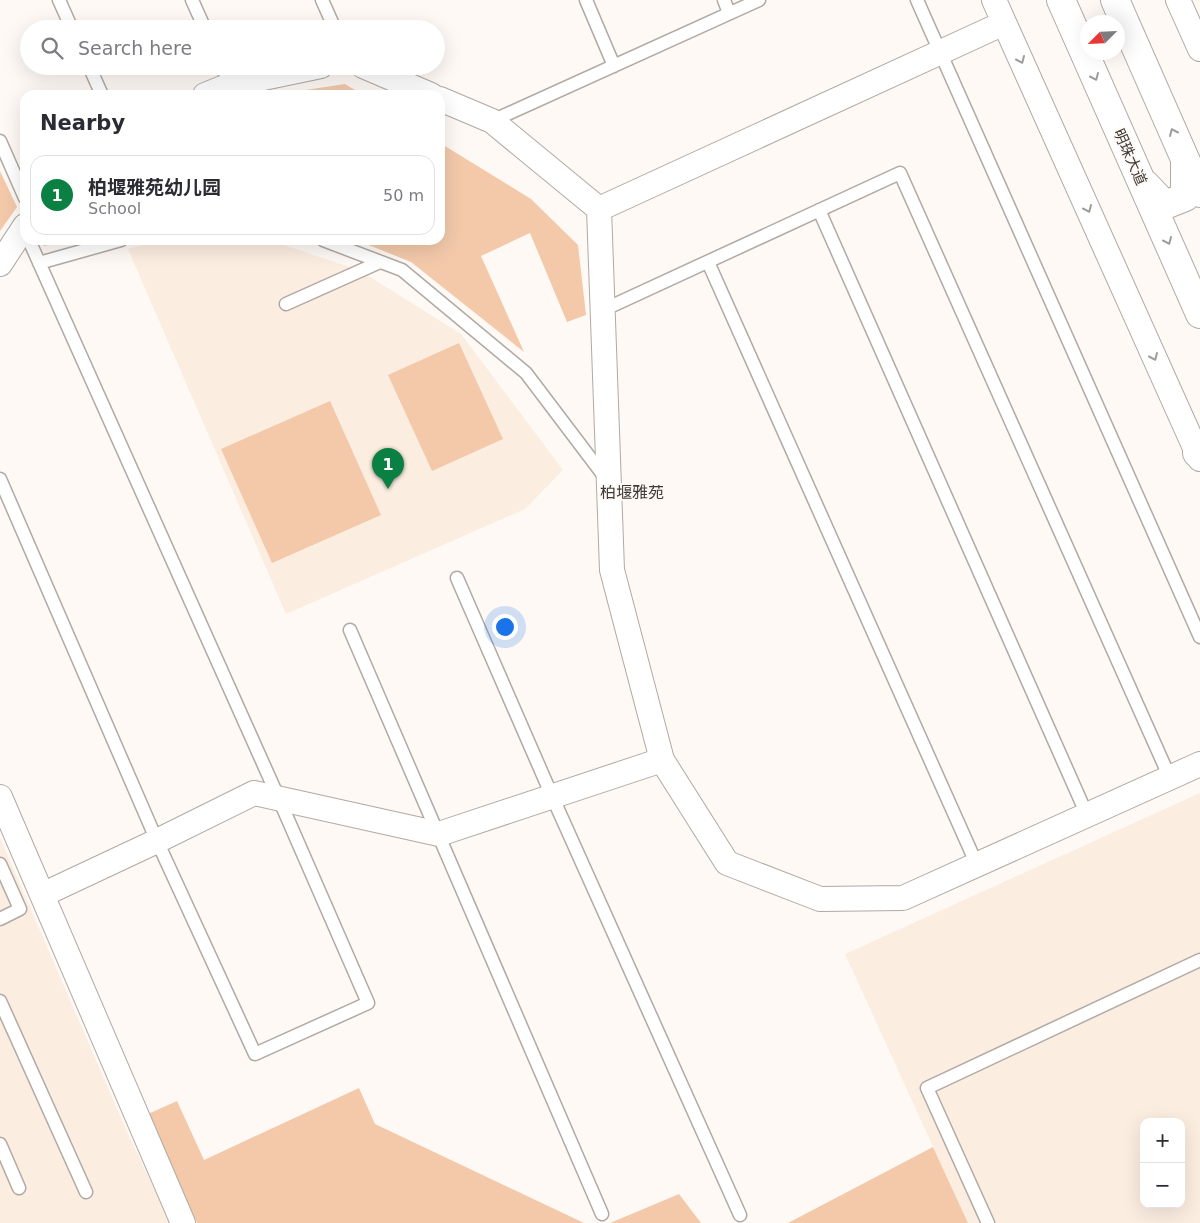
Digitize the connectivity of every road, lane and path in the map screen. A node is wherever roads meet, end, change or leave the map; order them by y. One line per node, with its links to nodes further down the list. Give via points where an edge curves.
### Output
1 (59, 0): 13 (lane)
2 (192, 0): 14 (lane)
3 (322, 0): 15 (lane)
4 (586, 0): 19 (lane)
5 (724, 0): 12 (lane)
6 (759, 0): 12 (lane)
7 (916, 0): 18 (lane)
8 (994, 0): 16 (street)
9 (1061, 0): 30 (main road, 明珠大道, one-way to 30)
10 (1115, 0): 29 (main road, one-way to 10)
11 (1178, 0): 17 (street)
12 (729, 13): 19 (lane)
13 (68, 20)
14 (201, 20)
15 (331, 20)
16 (1004, 22): 18 (street); 46 (street, one-way to 46)
17 (1200, 49)
18 (940, 52): 33 (street); 51 (lane)
19 (614, 66): 27 (lane)
20 (93, 75): 23 (lane)
21 (384, 75): 25 (street)
22 (226, 76): 24 (street)
23 (100, 90)
24 (211, 90)
25 (419, 90)
26 (445, 101): 27 (street)
27 (492, 121): 33 (street)
28 (0, 141): 31 (lane)
29 (1185, 159): 30 (main road, via 1185,197 1165,205); 32 (main road)
30 (1140, 179): 45 (main road, 明珠大道, one-way to 45)
31 (20, 187)
32 (1200, 193)
33 (599, 209): 44 (street)
34 (819, 210): 40 (lane); 54 (lane, via 900,173); 58 (lane)
35 (20, 239): 42 (street)
36 (32, 245): 41 (lane)
37 (103, 245): 41 (lane)
38 (336, 245): 39 (lane)
39 (380, 262): 43 (lane); 48 (lane, via 402,270 526,373)
40 (708, 262): 44 (lane); 62 (lane)
41 (39, 263): 57 (lane)
42 (0, 264)
43 (286, 304)
44 (603, 310): 48 (street)
45 (1200, 314)
46 (1199, 454)
47 (0, 479): 60 (lane)
48 (609, 483): 52 (street, via 612,570)
49 (457, 578): 56 (lane)
50 (350, 630): 59 (lane)
51 (1200, 637)
52 (662, 760): 56 (street); 62 (street, via 727,863 820,899 903,898)
53 (1200, 764): 54 (street)
54 (1170, 778): 58 (street)
55 (0, 796): 63 (street)
56 (552, 796): 59 (street); 71 (lane)
57 (280, 799): 59 (street); 60 (street, via 254,793); 60 (lane, via 368,1003 255,1054)
58 (1087, 815): 62 (street)
59 (439, 834): 70 (lane)
60 (157, 841): 63 (street)
61 (0, 864): 63 (lane)
62 (977, 865)
63 (31, 902): 64 (lane); 72 (street)
64 (0, 919)
65 (1200, 960): 73 (lane, via 927,1088)
66 (0, 1001): 69 (lane)
67 (0, 1144): 68 (lane)
68 (19, 1188)
69 (86, 1192)
70 (602, 1214)
71 (740, 1215)
72 (183, 1223)
73 (988, 1223)

